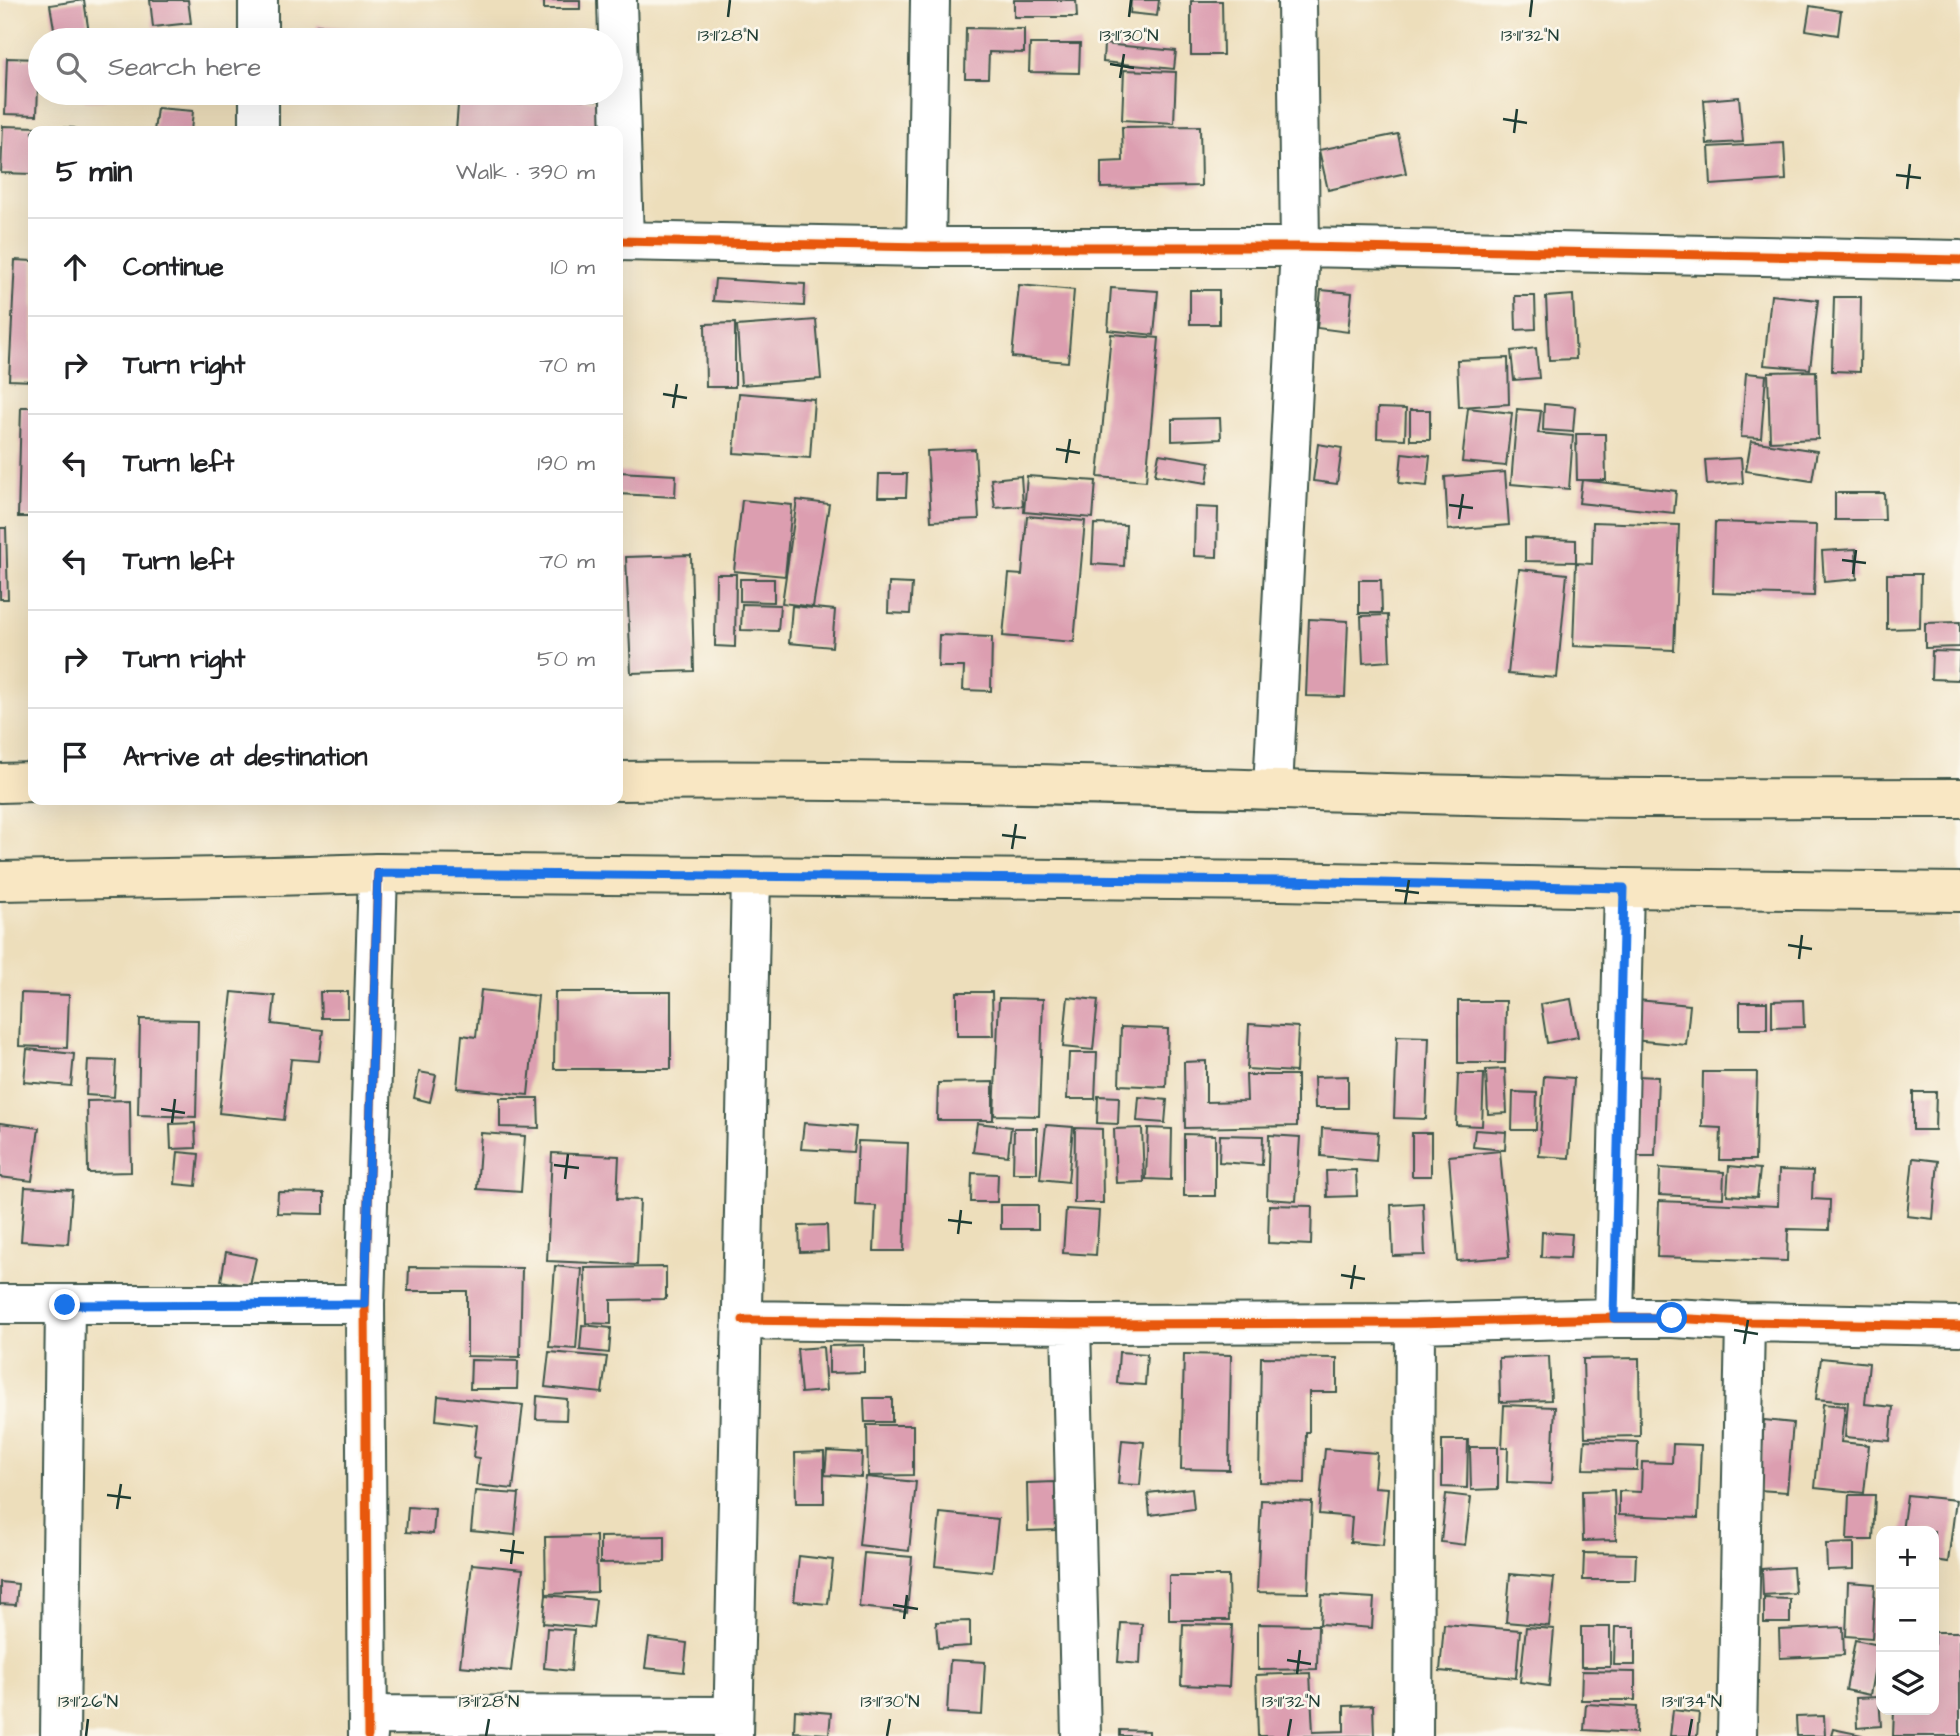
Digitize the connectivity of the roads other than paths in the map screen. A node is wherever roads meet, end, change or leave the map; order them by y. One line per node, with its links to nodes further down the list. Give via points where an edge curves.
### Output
1 (258, 0): 5 (street)
2 (617, 0): 6 (street)
3 (930, 0): 12 (street)
4 (1297, 0): 13 (street)
5 (258, 28)
6 (617, 28)
7 (259, 105): 9 (street)
8 (619, 105): 10 (street)
9 (259, 126)
10 (619, 126)
11 (623, 241): 12 (street)
12 (926, 247): 13 (street)
13 (1300, 247): 14 (street); 18 (street)
14 (1960, 260)
15 (623, 781): 18 (main road)
16 (28, 782): 17 (main road)
17 (0, 783)
18 (1273, 789): 19 (main road, via 1558,797)
19 (1960, 798)
20 (378, 873): 21 (main road); 22 (main road); 26 (street)
21 (751, 877): 23 (main road); 29 (street)
22 (0, 881)
23 (1624, 888): 24 (main road); 28 (street)
24 (1960, 892)
25 (0, 1304): 27 (street)
26 (365, 1304): 27 (street); 34 (street)
27 (65, 1305): 36 (street)
28 (1614, 1318): 30 (street); 31 (street)
29 (743, 1320): 32 (street); 35 (street)
30 (1745, 1322): 33 (street); 39 (street)
31 (1415, 1323): 32 (street); 38 (street)
32 (1071, 1324): 37 (street)
33 (1960, 1326)
34 (368, 1726): 35 (street)
35 (733, 1726)
36 (61, 1736)
37 (1081, 1736)
38 (1413, 1736)
39 (1737, 1736)

